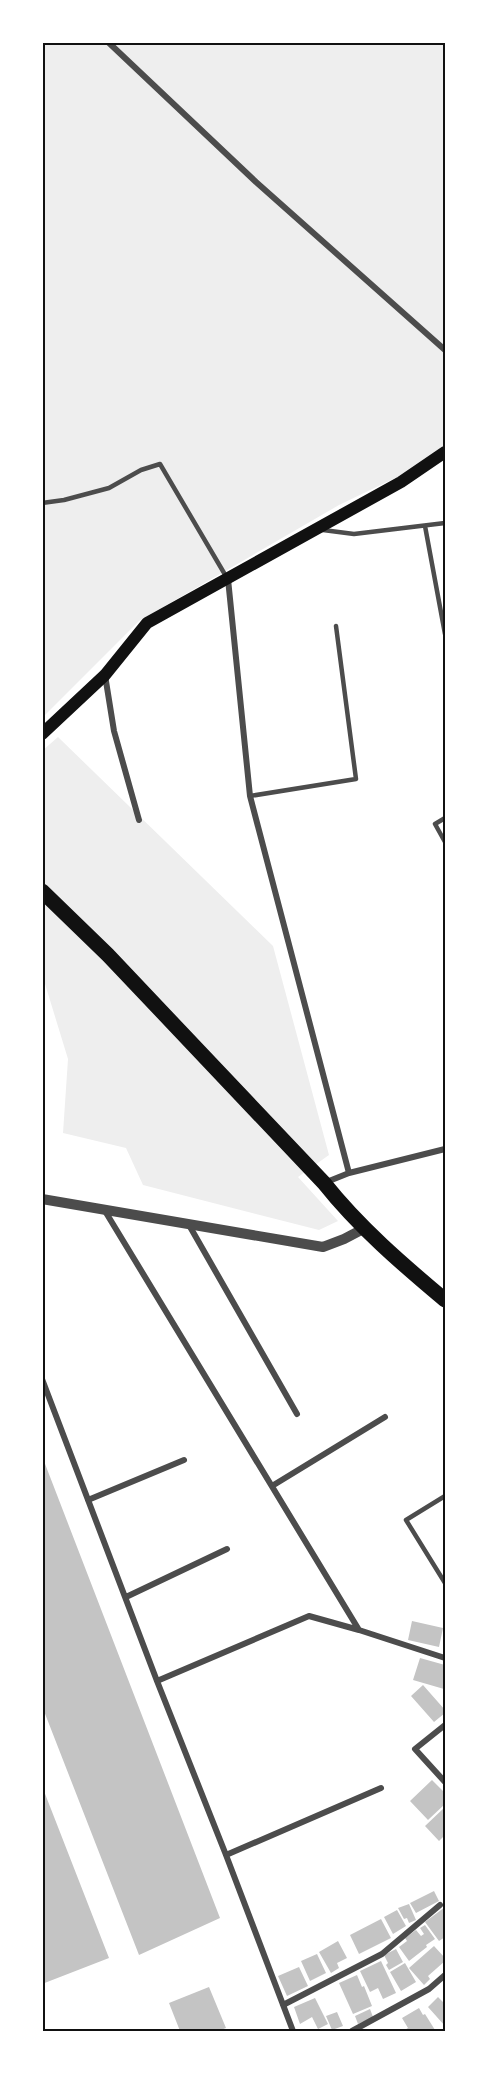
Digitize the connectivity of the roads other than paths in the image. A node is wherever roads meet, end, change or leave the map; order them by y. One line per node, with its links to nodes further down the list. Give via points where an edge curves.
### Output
1 (108, 42): 2 (street, via 256,182)
2 (445, 350)
3 (445, 452): 7 (main road)
4 (42, 503): 8 (lane, via 109,488 160,464)
5 (445, 523): 6 (lane)
6 (425, 526): 7 (lane, via 354,534); 10 (lane)
7 (318, 529): 8 (main road)
8 (228, 579): 11 (main road, via 147,623); 13 (street)
9 (336, 626): 13 (lane, via 356,778)
10 (445, 634)
11 (105, 675): 12 (main road); 15 (street, via 114,731)
12 (42, 734)
13 (250, 796): 19 (street)
14 (445, 818): 16 (lane, via 435,824)
15 (139, 820)
16 (445, 842)
17 (42, 891): 20 (highway)
18 (445, 1149): 19 (street)
19 (349, 1173): 20 (street)
20 (324, 1183): 24 (highway)
21 (42, 1199): 22 (street)
22 (105, 1211): 23 (street); 30 (street)
23 (189, 1225): 24 (street, via 323,1247); 27 (street)
24 (365, 1228): 25 (highway)
25 (445, 1300)
26 (42, 1380): 32 (street)
27 (297, 1414)
28 (385, 1417): 30 (street)
29 (184, 1460): 32 (street)
30 (272, 1486): 36 (street)
31 (445, 1497): 34 (lane, via 406,1520)
32 (88, 1500): 35 (street)
33 (227, 1549): 35 (street)
34 (445, 1583)
35 (126, 1597): 38 (street)
36 (359, 1630): 37 (street); 38 (street, via 309,1616)
37 (445, 1658)
38 (157, 1682): 42 (street)
39 (445, 1725): 40 (street, via 416,1749)
40 (445, 1782)
41 (381, 1788): 42 (street)
42 (226, 1855): 45 (street)
43 (440, 1905): 45 (street, via 382,1954)
44 (445, 1975): 47 (street, via 429,1989)
45 (283, 2005): 46 (street)
46 (292, 2031)
47 (352, 2031)

